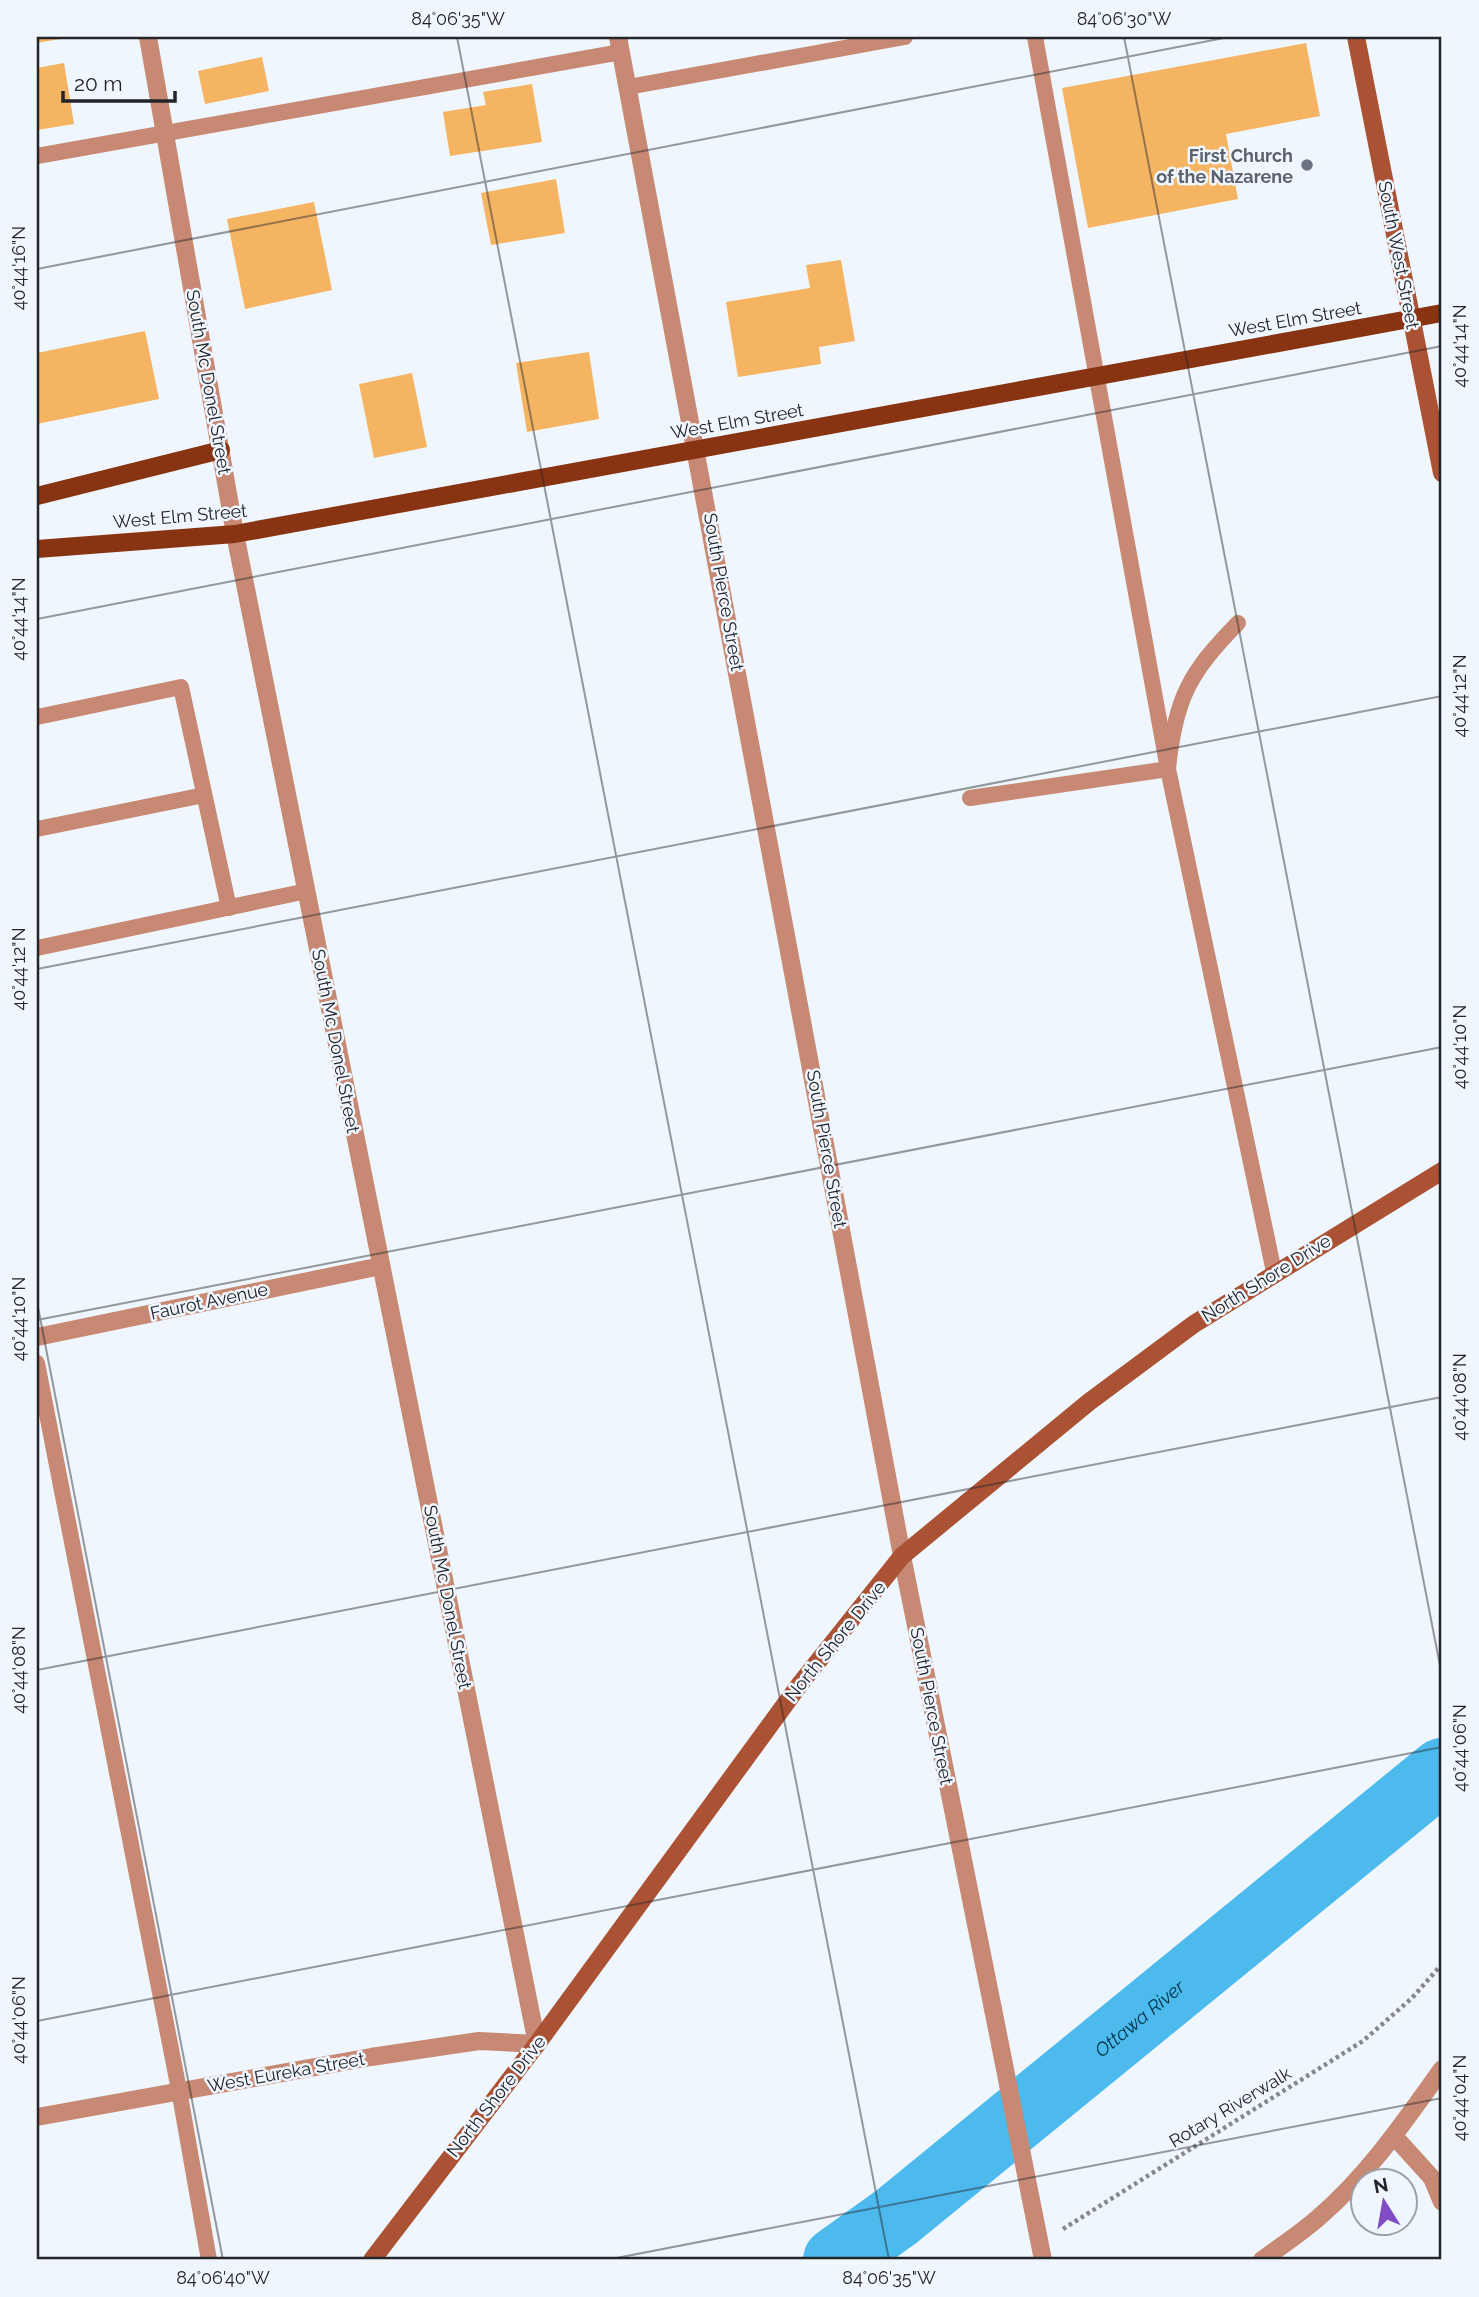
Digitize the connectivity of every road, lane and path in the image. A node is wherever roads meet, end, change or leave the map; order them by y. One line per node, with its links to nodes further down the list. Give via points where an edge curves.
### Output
1 (148, 37): 7 (street, South Mc Donel Street)
2 (905, 37): 6 (lane)
3 (1035, 37): 11 (lane)
4 (1356, 37): 10 (street, South West Street)
5 (620, 44): 6 (street, South Pierce Street); 7 (lane)
6 (628, 87): 13 (street, South Pierce Street)
7 (165, 134): 8 (lane); 12 (street, South Mc Donel Street)
8 (37, 156)
9 (1442, 313): 10 (main road, West Elm Street)
10 (1412, 319): 11 (main road, West Elm Street); 14 (street, South West Street)
11 (1097, 376): 13 (main road, West Elm Street); 20 (lane)
12 (221, 450): 15 (main road); 16 (street, South Mc Donel Street)
13 (697, 450): 16 (main road, West Elm Street); 32 (street, South Pierce Street)
14 (1442, 473)
15 (37, 496)
16 (235, 534): 17 (main road, West Elm Street); 24 (street, South Mc Donel Street)
17 (37, 550)
18 (1238, 623): 20 (lane, via 1204,658 1183,693 1172,724)
19 (37, 717): 21 (lane, via 181,687)
20 (1168, 769): 22 (lane); 29 (lane)
21 (204, 795): 23 (lane); 25 (lane)
22 (970, 798)
23 (37, 829)
24 (307, 891): 25 (lane); 28 (street, South Mc Donel Street)
25 (229, 908): 26 (lane)
26 (37, 948)
27 (1442, 1171): 29 (street, North Shore Drive)
28 (381, 1266): 30 (street, Faurot Avenue); 34 (street, South Mc Donel Street)
29 (1274, 1272): 32 (street, North Shore Drive, via 1089,1402)
30 (37, 1337)
31 (37, 1363): 36 (lane)
32 (902, 1556): 34 (street, North Shore Drive, via 708,1806); 43 (street, South Pierce Street, bridge)
33 (1442, 1964): 40 (path, Rotary Riverwalk, via 1363,2042)
34 (537, 2044): 36 (street, West Eureka Street, via 479,2041); 42 (street, North Shore Drive)
35 (1442, 2069): 38 (street)
36 (179, 2090): 37 (street, West Eureka Street); 41 (lane)
37 (37, 2117)
38 (1394, 2136): 39 (street, via 1432,2178); 44 (street, via 1318,2218)
39 (1442, 2202)
40 (1060, 2231)
41 (209, 2260)
42 (372, 2260)
43 (1043, 2260)
44 (1262, 2260)

